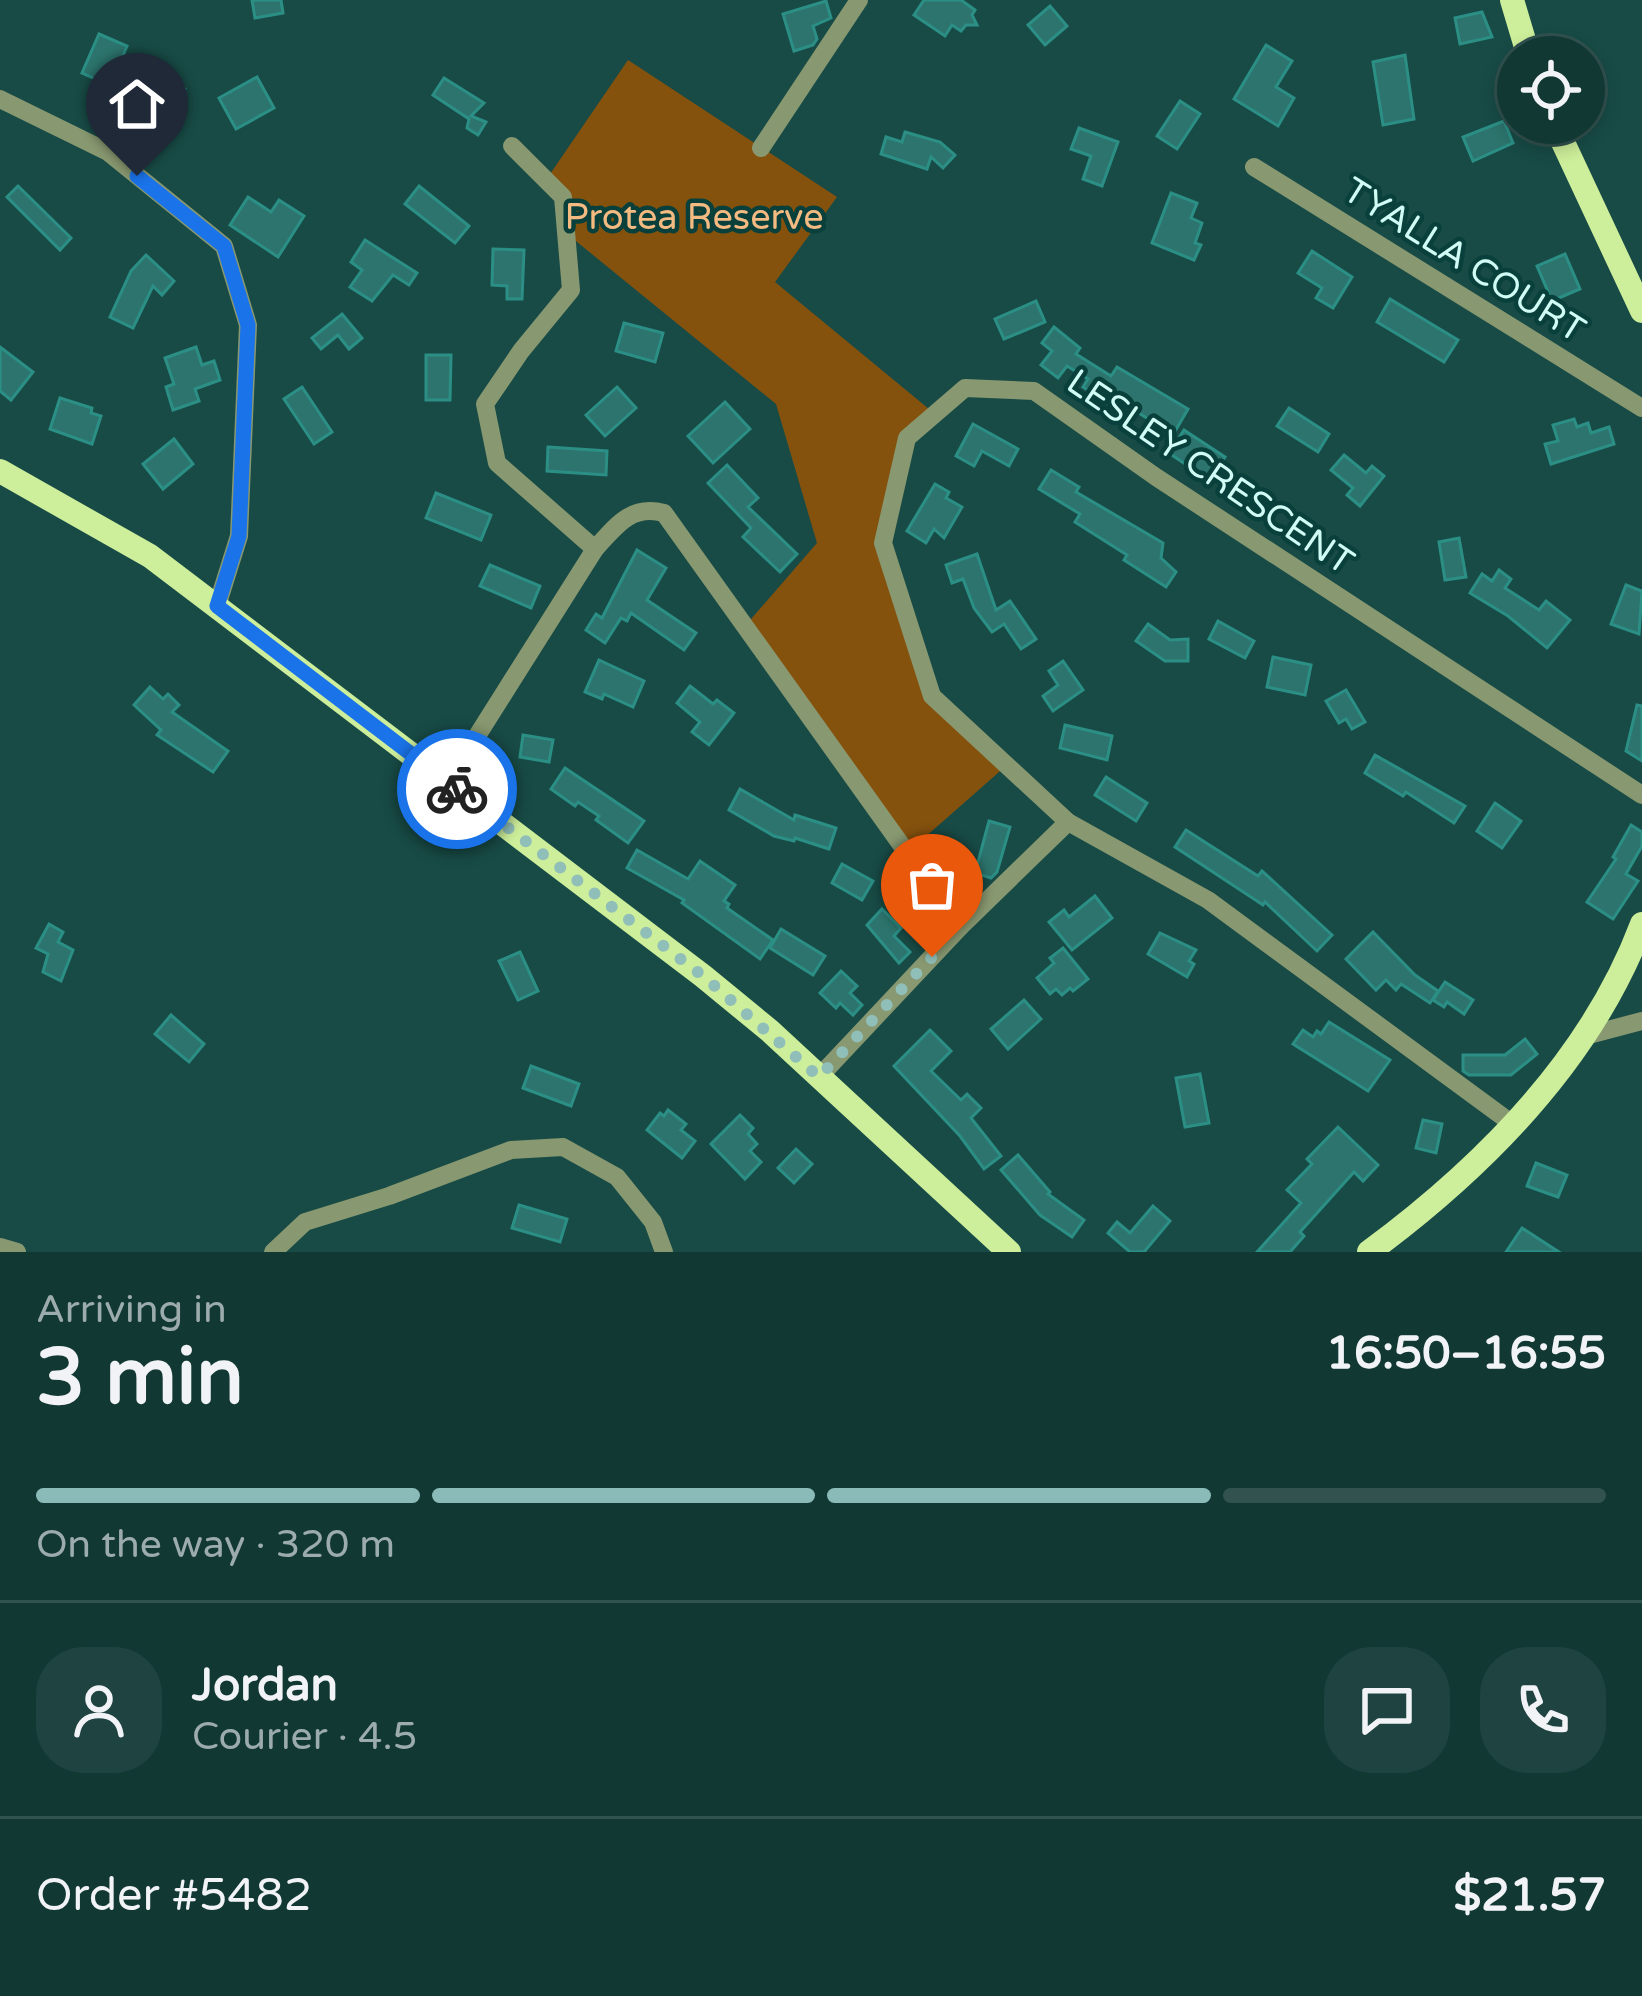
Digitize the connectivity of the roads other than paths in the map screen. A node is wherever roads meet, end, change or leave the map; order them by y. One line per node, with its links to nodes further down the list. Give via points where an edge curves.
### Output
1 (859, 0): 7 (street)
2 (1512, 0): 3 (main road)
3 (1522, 36)
4 (0, 99): 13 (street, via 108,152 224,246 248,325 239,536)
5 (1563, 144): 9 (main road)
6 (512, 146): 12 (street, via 563,197 571,290 485,404 497,463)
7 (761, 148)
8 (1254, 167): 10 (street, TYALLA COURT)
9 (1642, 311)
10 (1642, 408)
11 (0, 470): 13 (main road, via 150,556)
12 (595, 549): 14 (street); 18 (street, via 624,518 648,508 664,513)
13 (217, 606): 14 (main road)
14 (448, 782): 21 (main road, via 703,976)
15 (1642, 795): 16 (street, LESLEY CRESCENT, via 1034,391 965,388 907,438 883,543 932,696)
16 (1068, 822): 18 (street); 22 (street, LESLEY CRESCENT, via 1208,900)
17 (1642, 924): 20 (main road)
18 (960, 927): 21 (street)
19 (1642, 1021): 20 (street)
20 (1581, 1037): 22 (main road)
21 (819, 1077): 27 (main road)
22 (1514, 1126): 28 (main road)
23 (0, 1247): 24 (street)
24 (17, 1252)
25 (273, 1252): 26 (street, via 305,1222 512,1150 563,1147 617,1177 653,1222)
26 (664, 1252)
27 (1009, 1252)
28 (1369, 1252)

